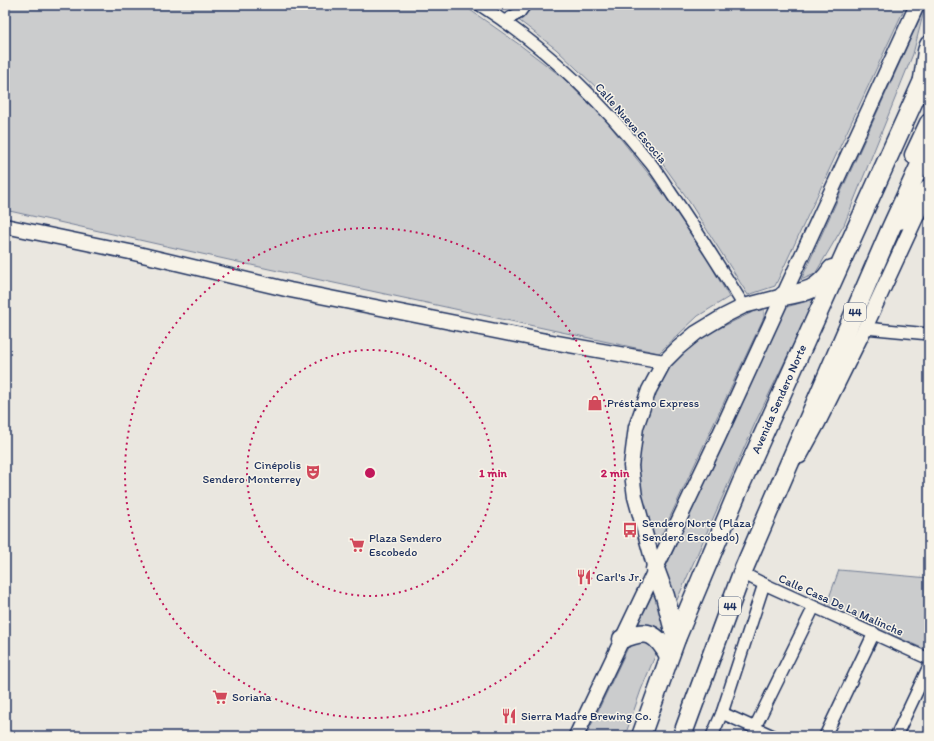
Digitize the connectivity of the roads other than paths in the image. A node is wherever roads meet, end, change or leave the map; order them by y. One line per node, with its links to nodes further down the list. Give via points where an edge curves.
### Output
1 (480, 5): 4 (street, Calle Nueva Escocia)
2 (525, 5): 4 (street, via 519,13)
3 (917, 5): 12 (street)
4 (504, 21): 13 (street, Calle Nueva Escocia, via 550,56 602,106 648,160 694,226)
5 (927, 56): 9 (main road, Avenida Sendero Norte)
6 (929, 123): 11 (main road, via 901,185)
7 (929, 145): 11 (main road, 44)
8 (929, 190): 11 (main road); 14 (street)
9 (858, 223): 12 (main road, via 819,285 804,292); 24 (main road, Avenida Sendero Norte, via 741,484)
10 (5, 226): 16 (street, via 130,252 290,290)
11 (891, 229): 17 (main road, 44)
12 (783, 296): 13 (street); 18 (street)
13 (744, 306): 16 (street, via 696,333)
14 (865, 328): 15 (street); 17 (street, via 803,451)
15 (929, 334)
16 (664, 362): 18 (street, via 641,409 631,466 635,497)
17 (782, 479): 19 (main road, 44)
18 (655, 569): 23 (street); 24 (main road)
19 (742, 573): 20 (street, Calle Casa De La Malinche); 32 (main road, 44)
20 (764, 584): 21 (street, Calle Casa De La Malinche); 28 (street)
21 (814, 607): 22 (street, Calle Casa De La Malinche); 29 (street)
22 (874, 634): 26 (street, Calle Casa De La Malinche); 35 (street)
23 (622, 639): 25 (main road, via 635,633 647,633 655,637); 30 (street)
24 (676, 639): 25 (main road, Avenida Sendero Norte)
25 (669, 656): 31 (main road, Avenida Sendero Norte)
26 (929, 659)
27 (929, 666): 36 (street)
28 (722, 713): 29 (street); 33 (street)
29 (755, 727): 34 (street)
30 (576, 736)
31 (641, 736)
32 (682, 736)
33 (712, 736)
34 (773, 736)
35 (825, 736)
36 (896, 736)

